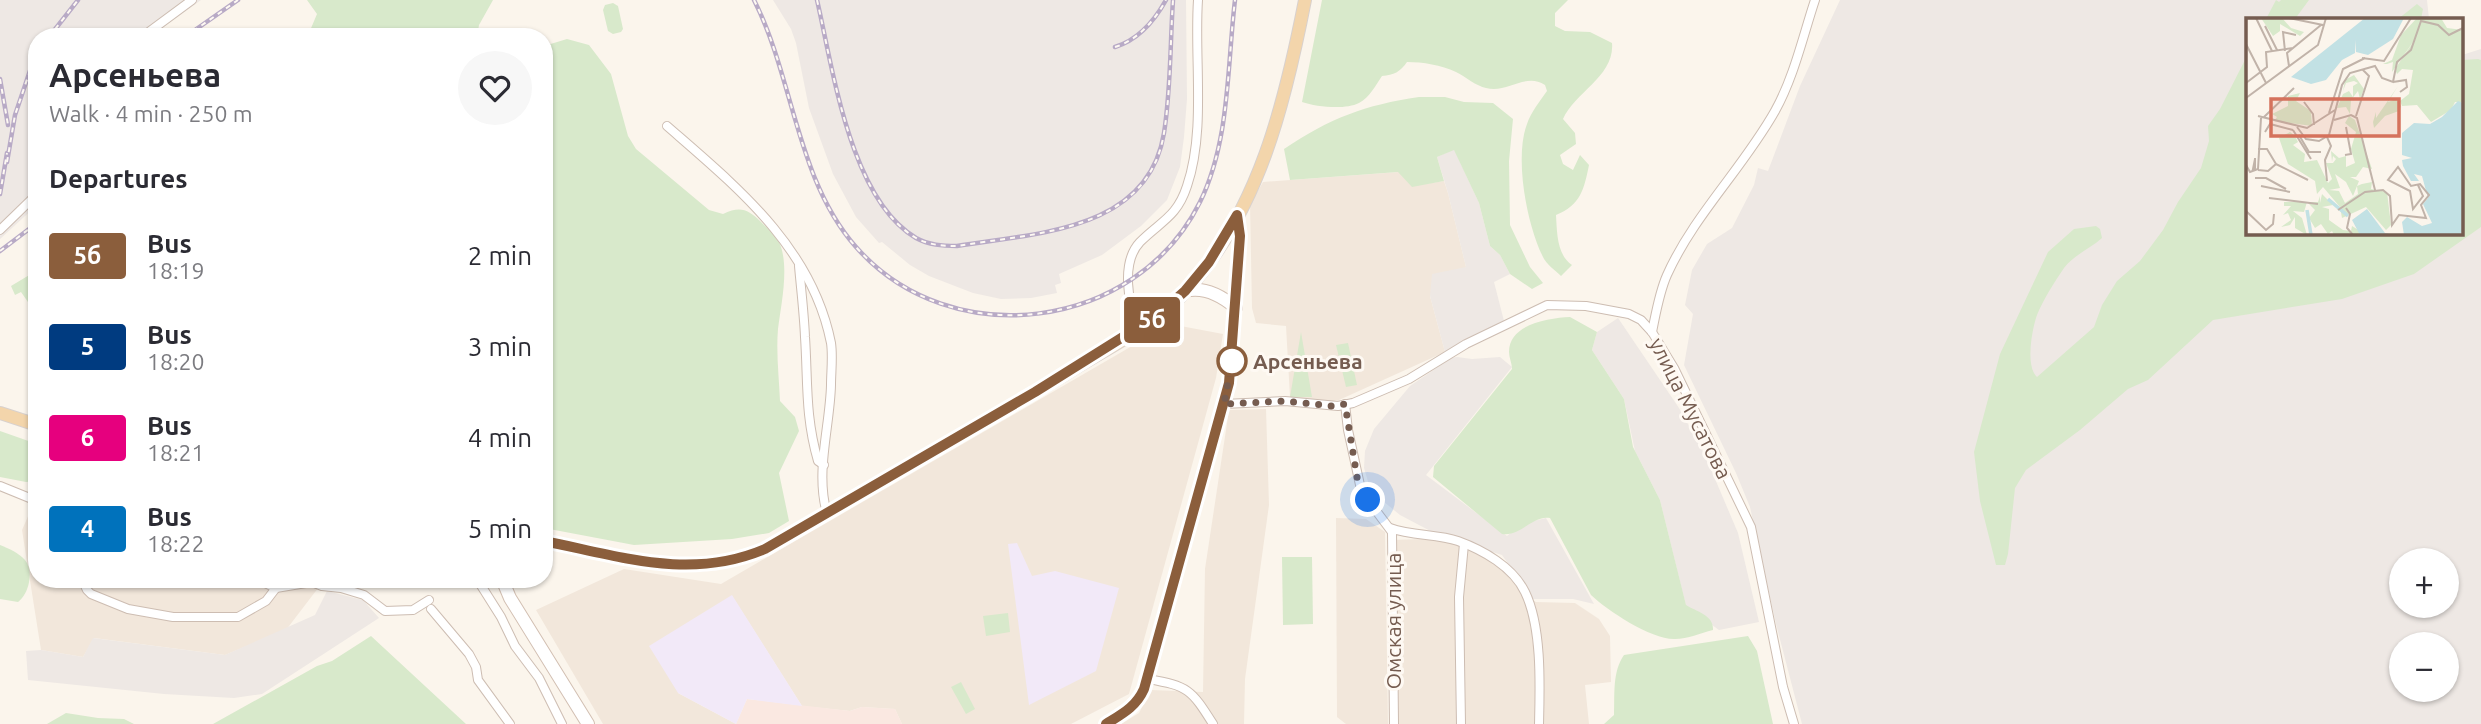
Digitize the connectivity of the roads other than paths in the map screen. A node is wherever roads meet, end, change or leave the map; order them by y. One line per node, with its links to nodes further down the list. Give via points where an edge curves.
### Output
1 (192, 0): 5 (street)
2 (1198, 0): 13 (street, via 1195,155 1179,205 1140,242 1130,263 1131,306)
3 (1305, 0): 8 (main road, via 1270,143)
4 (1815, 0): 14 (street, via 1782,96 1743,162 1675,259 1660,292)
5 (154, 28)
6 (667, 126): 10 (street, via 741,190)
7 (28, 202): 9 (street)
8 (1237, 215): 11 (main road); 12 (main road)
9 (1, 227)
10 (799, 259): 19 (street, via 807,410 818,461); 19 (street, via 831,344)
11 (1185, 291): 12 (main road, via 1202,289); 13 (main road)
12 (1236, 308): 15 (main road)
13 (1138, 329): 22 (main road)
14 (1652, 332): 16 (street, улица Мусатова, via 1629,314 1546,305 1466,344 1409,379); 40 (street, улица Мусатова, via 1751,527)
15 (1224, 404): 16 (street, улица Мусатова); 31 (main road)
16 (1345, 404): 23 (street, Омская улица, via 1357,477)
17 (0, 413): 18 (main road)
18 (28, 422)
19 (824, 465): 22 (street)
20 (0, 486): 21 (street)
21 (28, 497)
22 (827, 513): 24 (main road, via 755,553 703,566 671,565)
23 (1390, 528): 25 (street); 37 (street, Омская улица)
24 (553, 543)
25 (1464, 544): 38 (street, via 1459,597); 39 (street, via 1502,564 1524,590 1536,635)
26 (86, 588): 27 (street, via 128,609 173,617 238,617 266,601)
27 (276, 588)
28 (341, 588): 32 (street, via 364,595 384,611 413,611 430,604 472,659 478,681)
29 (483, 588): 33 (street)
30 (506, 588): 34 (main road)
31 (1148, 679): 35 (main road, via 1135,704); 36 (street, via 1181,686 1194,695)
32 (510, 724)
33 (562, 724)
34 (588, 724)
35 (1106, 724)
36 (1213, 724)
37 (1394, 724)
38 (1461, 724)
39 (1539, 724)
40 (1794, 724)

